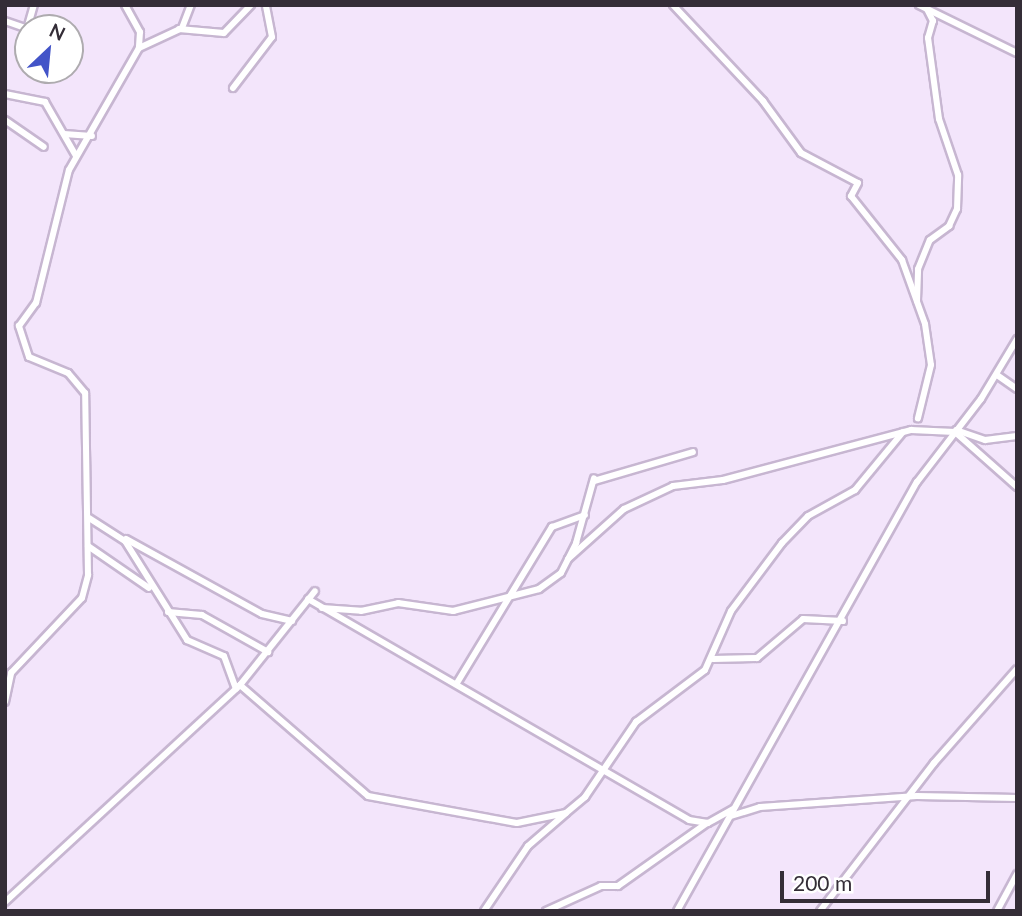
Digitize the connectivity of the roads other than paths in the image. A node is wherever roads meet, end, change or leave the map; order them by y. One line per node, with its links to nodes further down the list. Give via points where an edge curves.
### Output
1 (125, 5): 8 (street, via 140,32)
2 (191, 5): 7 (street)
3 (251, 5): 7 (street, via 224,33)
4 (266, 5): 10 (street, via 272,37)
5 (673, 5): 17 (street, via 763,100 801,153 858,183 851,196 902,260)
6 (923, 6): 9 (street); 17 (street, via 933,21 928,38 939,119 958,175 957,209 949,226 930,240 918,269)
7 (179, 29): 8 (street)
8 (139, 48): 14 (street)
9 (1017, 53)
10 (233, 88)
11 (5, 94): 13 (street, via 44,101)
12 (5, 120): 15 (street)
13 (64, 134): 14 (street); 16 (street)
14 (92, 136): 16 (street)
15 (44, 147)
16 (76, 156): 28 (street, via 36,303 18,332 29,357 68,373 85,393)
17 (917, 301): 21 (street, via 931,356)
18 (1017, 339): 19 (street)
19 (997, 375): 20 (street); 22 (street)
20 (1017, 389)
21 (918, 418)
22 (956, 431): 23 (street); 24 (street, via 985,440); 26 (street); 39 (street, via 917,482)
23 (903, 432): 31 (street, via 723,480 673,486 624,509); 41 (street, via 855,490 803,519 782,543 731,611)
24 (1017, 436)
25 (693, 452): 27 (street, via 594,479)
26 (1017, 487)
27 (585, 514): 31 (street); 34 (street, via 552,527)
28 (89, 518): 29 (street); 30 (street)
29 (120, 536): 32 (street); 38 (street, via 262,614)
30 (88, 546): 32 (street); 45 (street, via 84,595 11,673)
31 (568, 559): 34 (street, via 555,580)
32 (151, 589): 37 (street)
33 (315, 591): 35 (street)
34 (513, 598): 36 (street, via 453,611 398,603 361,611); 43 (street)
35 (308, 599): 36 (street); 38 (street)
36 (320, 607): 43 (street)
37 (168, 612): 40 (street, via 202,615); 44 (street, via 190,642 224,656)
38 (292, 621): 40 (street)
39 (842, 621): 41 (street, via 803,619 757,658); 49 (street)
40 (268, 652): 44 (street)
41 (713, 659): 46 (street, via 636,722)
42 (1017, 669): 47 (street, via 934,763)
43 (457, 683): 46 (street)
44 (238, 687): 50 (street, via 368,796 517,823); 54 (street)
45 (5, 702)
46 (598, 769): 50 (street, via 584,797); 52 (street, via 689,820)
47 (913, 796): 48 (street); 51 (street, via 831,807 760,807); 58 (street)
48 (1017, 798)
49 (735, 808): 51 (street); 52 (street)
50 (566, 813): 55 (street, via 528,846)
51 (730, 817): 57 (street)
52 (708, 823): 56 (street, via 618,886 601,886)
53 (1017, 874): 59 (street)
54 (5, 902)
55 (484, 911)
56 (546, 911)
57 (677, 911)
58 (820, 911)
59 (997, 911)

